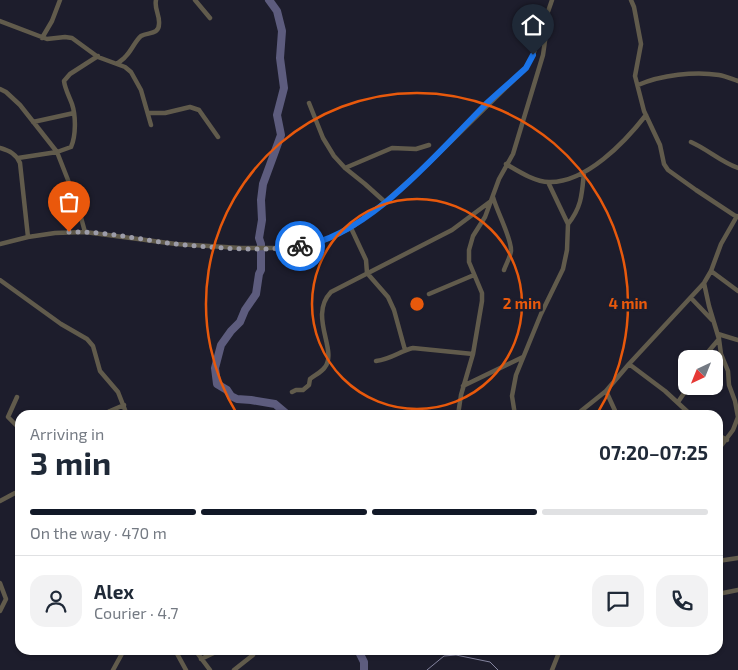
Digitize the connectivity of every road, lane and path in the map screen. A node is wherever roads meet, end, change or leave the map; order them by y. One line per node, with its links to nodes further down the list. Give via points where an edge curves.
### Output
1 (60, 0): 9 (street)
2 (156, 0): 11 (street, via 158,28 140,37)
3 (195, 0): 7 (street)
4 (552, 0): 6 (street)
5 (631, 0): 13 (street, via 641,44 635,72)
6 (548, 15): 27 (street, via 543,55); 33 (street, via 526,68)
7 (210, 18)
8 (0, 21): 9 (street)
9 (42, 38): 10 (street, via 72,38)
10 (98, 56): 11 (street); 16 (street, via 65,79)
11 (118, 64): 17 (street, via 131,72)
12 (738, 81): 13 (street, via 719,75 686,75)
13 (638, 84): 18 (street)
14 (0, 89): 19 (street, via 20,105)
15 (309, 103): 28 (street, via 323,138)
16 (74, 113): 19 (street); 25 (street, via 72,145)
17 (149, 113): 20 (street); 21 (street, via 190,107 199,110)
18 (646, 115): 30 (street, via 636,128); 34 (street, via 668,170)
19 (33, 122): 25 (street)
20 (151, 124)
21 (218, 137)
22 (691, 142): 29 (street)
23 (429, 145): 28 (street, via 416,149 392,148)
24 (0, 148): 26 (street)
25 (57, 152): 26 (street); 37 (street)
26 (18, 158): 38 (street)
27 (506, 164): 31 (street); 32 (street)
28 (344, 168): 33 (street)
29 (738, 168)
30 (584, 172): 31 (street, via 568,180); 35 (street, via 580,205)
31 (548, 182): 35 (street)
32 (492, 198): 40 (street, via 510,240 510,256); 42 (street, via 452,230); 43 (street, via 469,250)
33 (385, 202): 36 (street)
34 (737, 216): 41 (street)
35 (568, 224): 55 (street, via 563,269)
36 (351, 228): 37 (street, via 320,243 273,249 176,244); 42 (street, via 366,260)
37 (85, 232): 38 (street)
38 (28, 238): 39 (street)
39 (0, 244)
40 (504, 270)
41 (711, 271): 45 (street); 46 (street)
42 (367, 273): 52 (street, via 388,297); 60 (street, via 325,299 322,320 328,361 310,379 309,385)
43 (474, 275): 47 (street); 54 (street, via 482,300)
44 (0, 280): 64 (street, via 87,339 93,346 100,371 118,392)
45 (704, 283): 48 (street); 49 (street)
46 (738, 291)
47 (429, 294)
48 (691, 298): 49 (street); 57 (street)
49 (713, 321): 50 (street)
50 (719, 337): 51 (street); 53 (street); 73 (street, via 728,385 738,413)
51 (738, 340)
52 (406, 350): 54 (street, via 422,348); 56 (street)
53 (709, 350)
54 (473, 354): 58 (street)
55 (523, 357): 58 (street); 68 (street, via 513,390)
56 (376, 361)
57 (629, 364): 59 (street); 63 (street)
58 (463, 386): 67 (street)
59 (606, 391): 69 (street); 70 (street)
60 (292, 392)
61 (682, 395): 63 (street)
62 (17, 397): 72 (street, via 8,414)
63 (678, 402): 71 (street)
64 (124, 406): 65 (street); 66 (street)
65 (113, 410)
66 (125, 410)
67 (459, 410)
68 (515, 410)
69 (582, 410)
70 (615, 410)
71 (686, 410)
72 (15, 425)
73 (737, 427): 75 (street)
74 (723, 438): 75 (street)
75 (727, 440): 76 (street)
76 (723, 444)
77 (15, 494): 78 (street)
78 (0, 501)
79 (738, 558): 80 (street)
80 (723, 560)
81 (0, 583): 83 (street)
82 (738, 590): 84 (street)
83 (2, 592): 85 (street, via 6,599)
84 (723, 593)
85 (0, 612)
86 (121, 655): 93 (street)
87 (178, 655): 94 (street)
88 (198, 655): 92 (street)
89 (209, 655): 92 (street)
90 (558, 655): 97 (street)
91 (254, 656): 96 (street)
92 (201, 659): 95 (street)
93 (113, 670)
94 (186, 670)
95 (210, 670)
96 (234, 670)
97 (552, 670)

